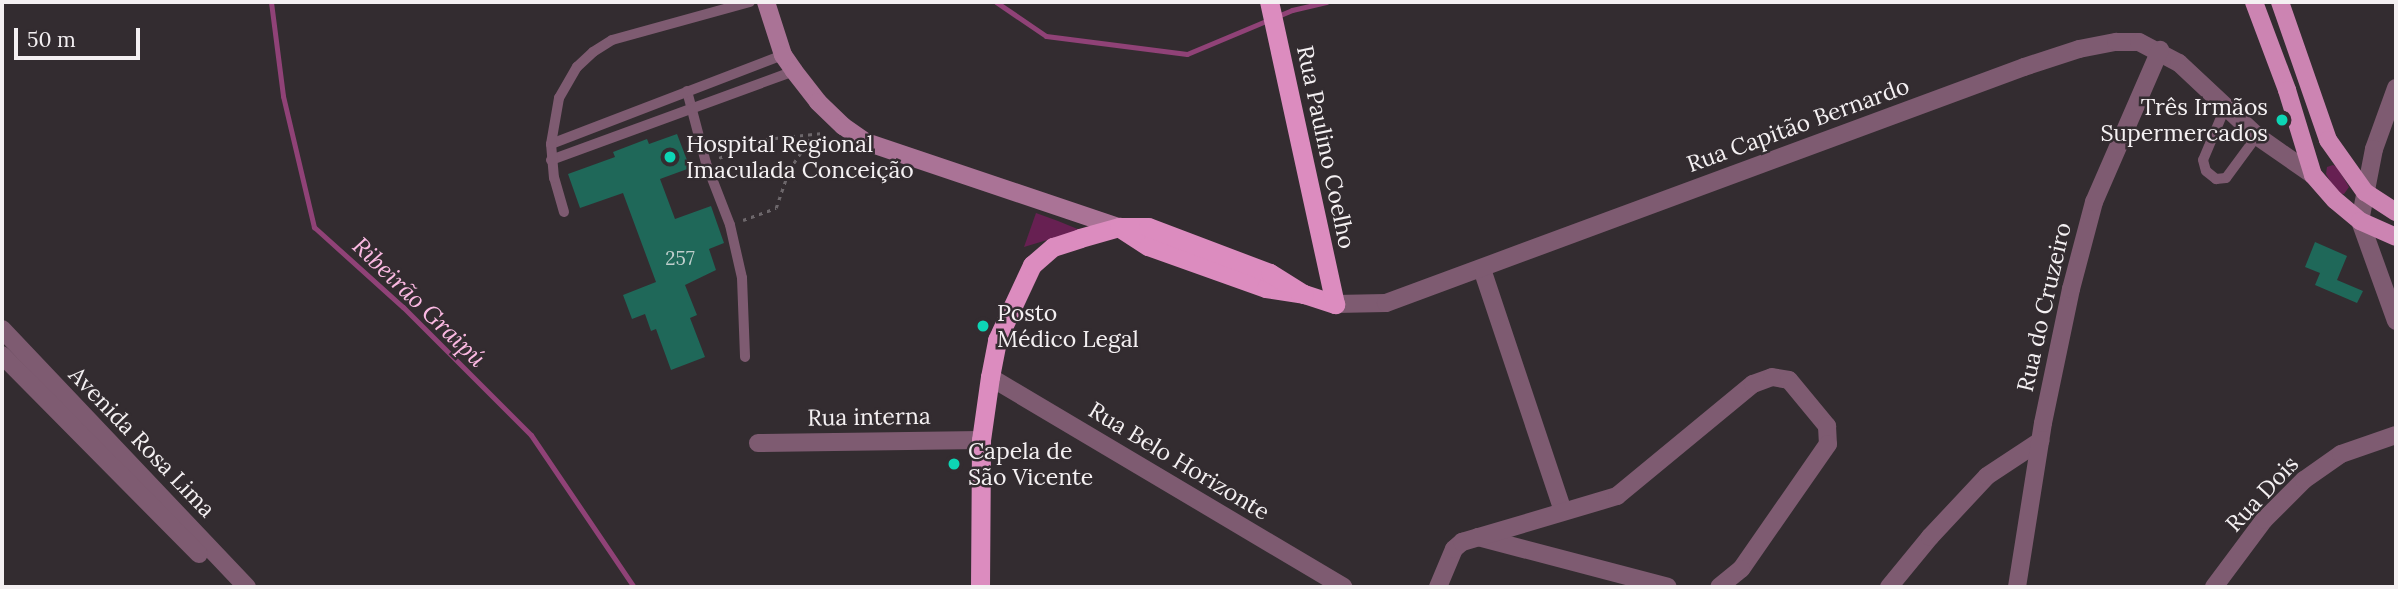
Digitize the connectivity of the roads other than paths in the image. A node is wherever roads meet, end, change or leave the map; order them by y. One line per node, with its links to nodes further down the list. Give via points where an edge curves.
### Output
1 (750, 2): 15 (lane, via 637,32 593,52 559,98)
2 (766, 2): 7 (main road, Rua Capitão Bernardo)
3 (2254, 2): 16 (main road)
4 (2280, 2): 14 (main road)
5 (1269, 5): 27 (highway, Rua Paulino Coelho)
6 (2160, 50): 12 (street, Rua Capitão Bernardo); 26 (street, Rua Capitão Bernardo, via 2139,42 2079,49); 35 (street, Rua do Cruzeiro, via 2094,202)
7 (783, 55): 8 (main road, Rua Capitão Bernardo); 10 (lane)
8 (794, 71): 11 (lane); 24 (main road, Rua Capitão Bernardo, via 818,102 866,142)
9 (2396, 88): 20 (street, via 2374,149)
10 (687, 91): 11 (lane); 15 (lane)
11 (691, 107): 18 (lane); 31 (lane, via 730,225 742,278)
12 (2225, 107): 13 (street, Rua Capitão Bernardo); 13 (lane, via 2203,160 2206,171 2216,179 2225,178)
13 (2258, 136): 17 (street, Rua Capitão Bernardo)
14 (2328, 140): 16 (street); 20 (main road)
15 (551, 144): 18 (lane)
16 (2304, 152): 17 (street); 19 (main road)
17 (2281, 153): 19 (street, Rua Capitão Bernardo)
18 (551, 160): 21 (lane)
19 (2313, 175): 23 (main road)
20 (2365, 192): 22 (main road); 23 (street)
21 (565, 212)
22 (2396, 212)
23 (2360, 221): 25 (main road); 28 (street)
24 (1119, 227): 27 (highway, Rua Capitão Bernardo, via 1148,246 1266,288 1304,293); 32 (highway, via 1053,247 1032,265 997,340)
25 (2395, 235)
26 (1482, 269): 27 (street, Rua Capitão Bernardo, via 1387,303); 37 (street)
27 (1335, 304)
28 (2396, 321)
29 (2, 329): 41 (street, Avenida Rosa Lima)
30 (2, 355): 40 (street, Avenida Rosa Lima)
31 (745, 357)
32 (990, 377): 34 (highway); 39 (street, Rua Belo Horizonte)
33 (2396, 435): 48 (street, Rua Dois, via 2341,454 2304,480 2264,520)
34 (981, 440): 36 (street, Rua interna); 42 (highway)
35 (2040, 441): 46 (street, via 1987,476); 47 (street, Rua do Cruzeiro)
36 (758, 443)
37 (1563, 511): 38 (street); 45 (street, via 1617,496 1753,384 1773,377 1789,380 1827,426 1828,444 1741,569)
38 (1477, 537): 43 (street, via 1454,549); 44 (street)
39 (1339, 586)
40 (231, 587)
41 (247, 587)
42 (979, 587)
43 (1438, 587)
44 (1668, 587)
45 (1719, 587)
46 (1889, 587)
47 (2017, 587)
48 (2214, 587)

